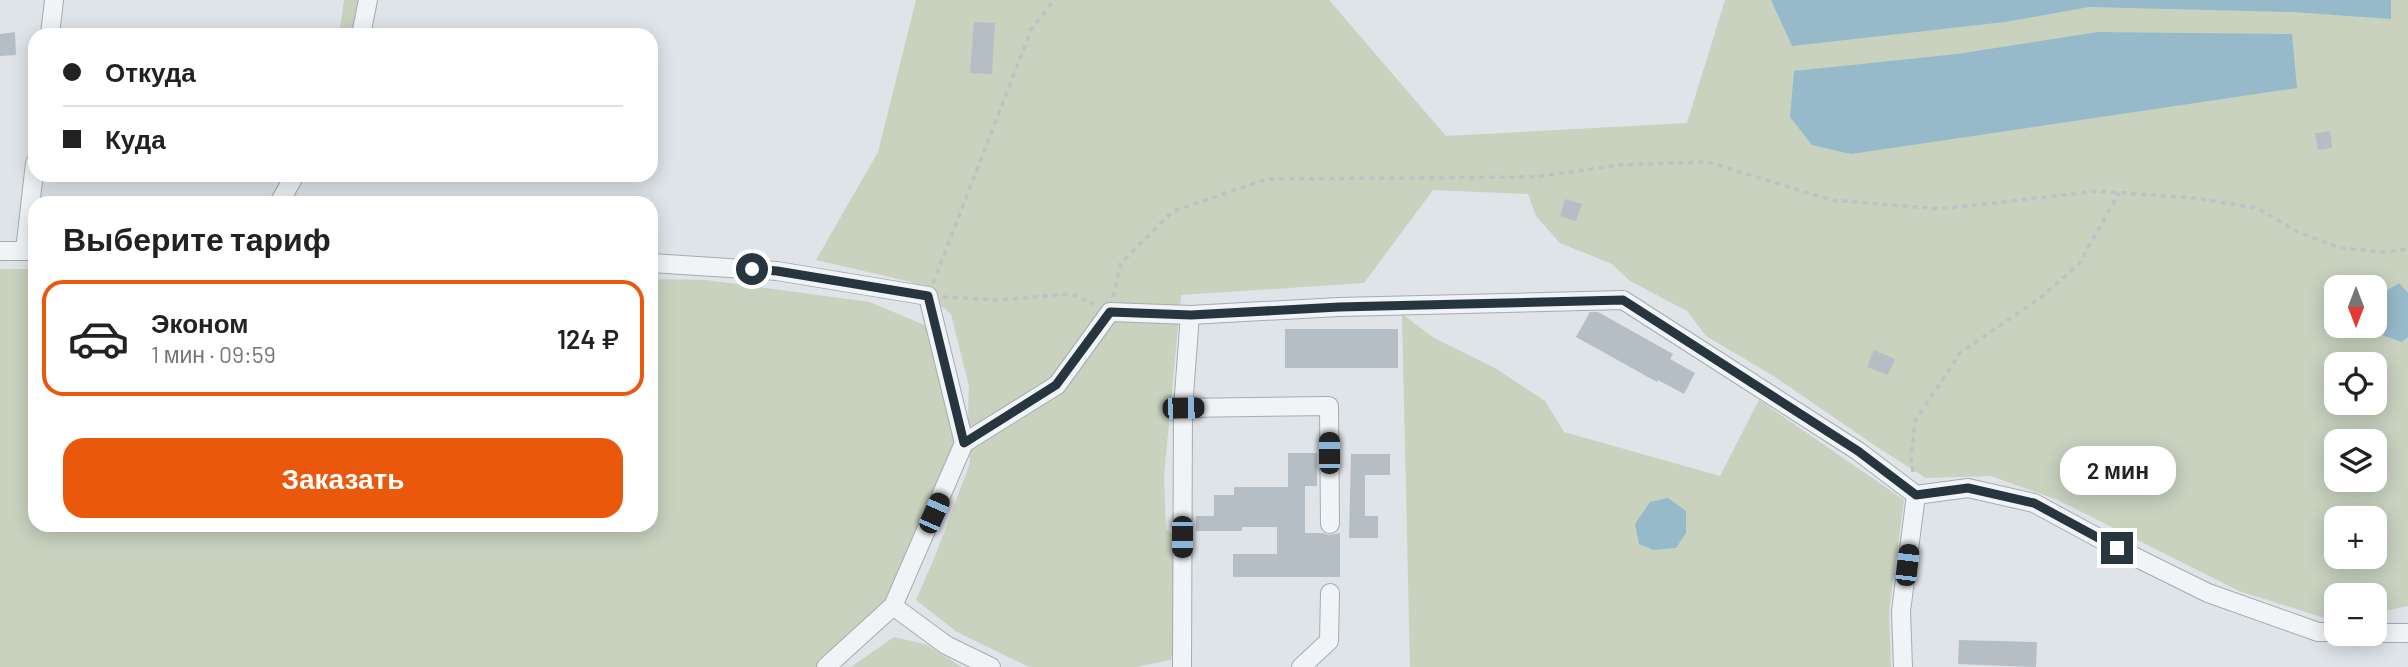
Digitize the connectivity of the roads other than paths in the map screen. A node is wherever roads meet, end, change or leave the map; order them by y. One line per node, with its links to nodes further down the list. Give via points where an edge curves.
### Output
1 (54, 0): 3 (street)
2 (368, 0): 4 (street)
3 (51, 28)
4 (362, 28)
5 (0, 251): 6 (street)
6 (28, 251)
7 (658, 263): 10 (street, via 777,271 928,296)
8 (1191, 315): 9 (street); 10 (street, via 1110,312 1056,385); 11 (street, via 1623,300 1858,451)
9 (1183, 408): 12 (street, via 1329,406); 20 (street)
10 (964, 443): 14 (street)
11 (1916, 495): 15 (street, via 1968,488 2034,503 2208,593); 22 (street, via 1901,611)
12 (1330, 524)
13 (1330, 593): 21 (street, via 1329,641)
14 (893, 606): 18 (street); 19 (street, via 946,645)
15 (2324, 632)
16 (2387, 633): 17 (street)
17 (2408, 633)
18 (827, 667)
19 (991, 667)
20 (1182, 667)
21 (1301, 667)
22 (1903, 667)

